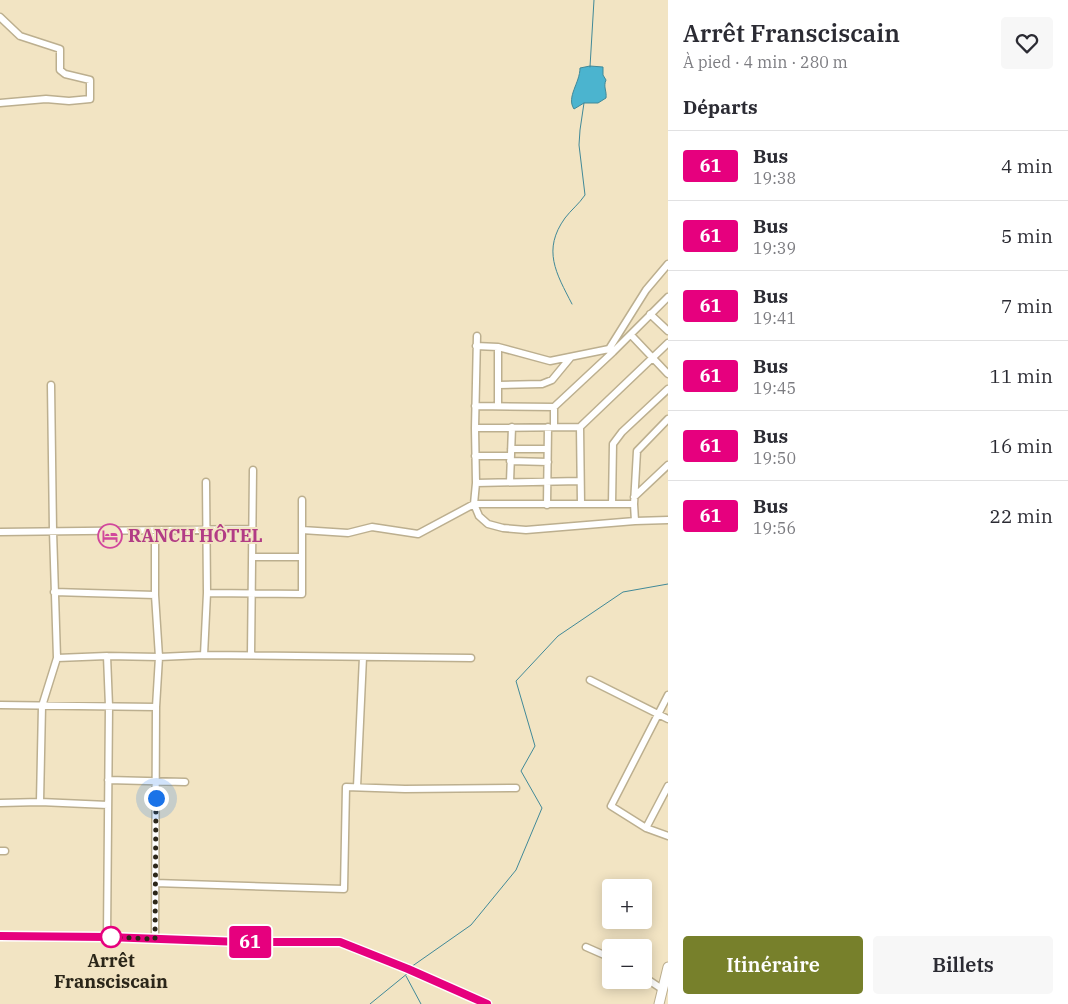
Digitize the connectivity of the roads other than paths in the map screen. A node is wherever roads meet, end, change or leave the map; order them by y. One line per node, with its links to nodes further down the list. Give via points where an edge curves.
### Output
1 (0, 17): 2 (street, via 20,36 60,49 60,70 90,80 90,99)
2 (0, 104)
3 (668, 264): 12 (street, via 646,290)
4 (668, 297): 5 (street)
5 (650, 314): 6 (street); 7 (street)
6 (668, 332)
7 (631, 335): 12 (street); 14 (street)
8 (476, 336): 10 (street)
9 (668, 343): 14 (street)
10 (476, 346): 11 (street); 19 (street)
11 (498, 347): 13 (street, via 550,361); 17 (street)
12 (611, 351): 13 (street); 21 (street)
13 (571, 357): 17 (street, via 552,380 542,384)
14 (652, 358): 15 (street); 25 (street)
15 (668, 374)
16 (52, 385): 50 (street)
17 (498, 385): 20 (street)
18 (668, 389): 42 (street, via 613,444)
19 (475, 406): 20 (street); 26 (street)
20 (498, 406): 21 (street)
21 (554, 407): 24 (street)
22 (668, 419): 39 (street, via 637,451)
23 (512, 427): 24 (street); 26 (street); 28 (street)
24 (551, 427): 25 (street); 27 (street)
25 (580, 427): 33 (street)
26 (475, 428): 29 (street)
27 (548, 449): 28 (street); 30 (street)
28 (511, 455): 29 (street); 30 (street); 35 (street)
29 (475, 456): 37 (street)
30 (548, 462): 36 (street)
31 (667, 468): 39 (street)
32 (253, 470): 47 (street)
33 (580, 481): 36 (street); 41 (street)
34 (206, 482): 46 (street)
35 (510, 482): 36 (street); 37 (street)
36 (547, 482): 43 (street)
37 (476, 483): 40 (street)
38 (302, 500): 49 (street)
39 (634, 501): 42 (street); 45 (street)
40 (474, 504): 43 (street); 45 (street, via 479,516 488,524 503,528 526,530); 49 (street, via 418,534 372,527 348,533)
41 (581, 504): 42 (street); 43 (street)
42 (612, 504)
43 (548, 505)
44 (668, 520): 45 (street)
45 (635, 521)
46 (206, 529): 47 (street); 48 (street); 55 (street)
47 (252, 529): 52 (street)
48 (155, 530): 50 (street); 57 (street)
49 (302, 530): 53 (street)
50 (52, 531): 51 (street); 54 (street)
51 (0, 532)
52 (252, 557): 53 (street); 56 (street)
53 (301, 557): 56 (street, via 302,594)
54 (54, 592): 57 (street); 63 (street)
55 (207, 593): 56 (street); 58 (street)
56 (252, 593): 59 (street)
57 (155, 595): 61 (street)
58 (204, 655): 59 (street); 61 (street)
59 (251, 655): 62 (street)
60 (107, 656): 61 (street); 63 (street); 69 (street)
61 (159, 657): 70 (street)
62 (363, 657): 64 (street); 77 (street)
63 (57, 658): 68 (street)
64 (471, 658)
65 (590, 680): 71 (street)
66 (668, 695): 71 (street)
67 (0, 705): 68 (street)
68 (42, 706): 69 (street); 79 (street)
69 (109, 706): 70 (street); 73 (street)
70 (156, 706): 74 (street)
71 (658, 714): 72 (street); 82 (street, via 611,806)
72 (668, 719)
73 (108, 780): 74 (street); 81 (street)
74 (156, 781): 75 (street); 84 (street)
75 (185, 782)
76 (668, 786): 82 (street)
77 (357, 787): 78 (street); 84 (street, via 346,787 344,889)
78 (516, 788)
79 (40, 802): 80 (street); 81 (street)
80 (0, 803)
81 (108, 805): 86 (street)
82 (646, 828): 83 (street)
83 (668, 836)
84 (155, 883): 87 (street)
85 (0, 936): 86 (street)
86 (107, 937): 87 (street)
87 (155, 939): 93 (street, via 340,942)
88 (586, 947): 89 (street)
89 (602, 954)
90 (668, 967): 92 (main road)
91 (652, 982): 92 (street)
92 (662, 989): 94 (main road)
93 (487, 1004)
94 (659, 1004)

